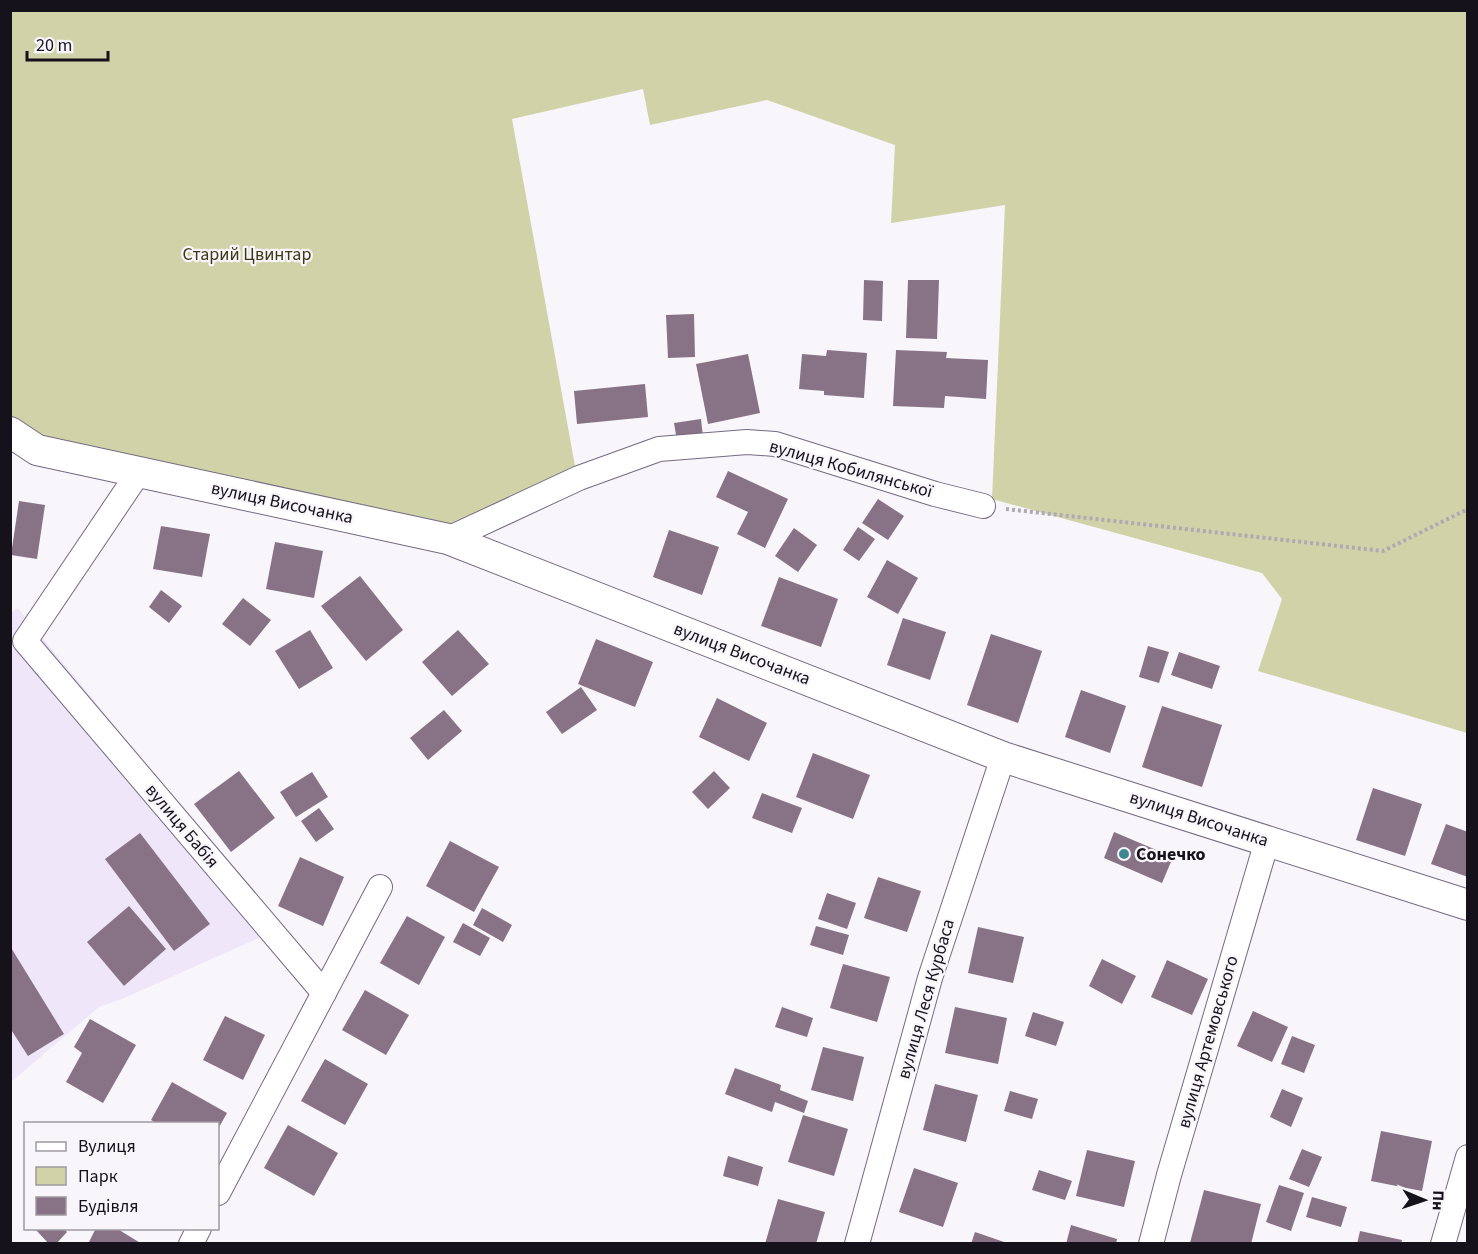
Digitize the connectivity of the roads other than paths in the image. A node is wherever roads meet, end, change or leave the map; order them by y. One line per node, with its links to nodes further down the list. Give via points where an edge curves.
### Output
1 (10, 432): 2 (street, вулиця Височанка, via 37,450)
2 (139, 472): 4 (street, вулиця Височанка); 9 (street, вулиця Бабія, via 25,641)
3 (983, 506): 4 (street, вулиця Кобилянської, via 775,444 747,442 659,449 579,477)
4 (447, 538): 5 (street, вулиця Височанка)
5 (1003, 757): 6 (street, вулиця Височанка); 14 (street, вулиця Леся Курбаса, via 930,978)
6 (1267, 841): 8 (street, вулиця Височанка); 15 (street, вулиця Артемовського)
7 (380, 887): 9 (street)
8 (1467, 905)
9 (324, 993): 11 (street)
10 (1467, 1157): 16 (street)
11 (219, 1191)
12 (198, 1230): 13 (street)
13 (191, 1244)
14 (857, 1244)
15 (1152, 1244)
16 (1443, 1244)

